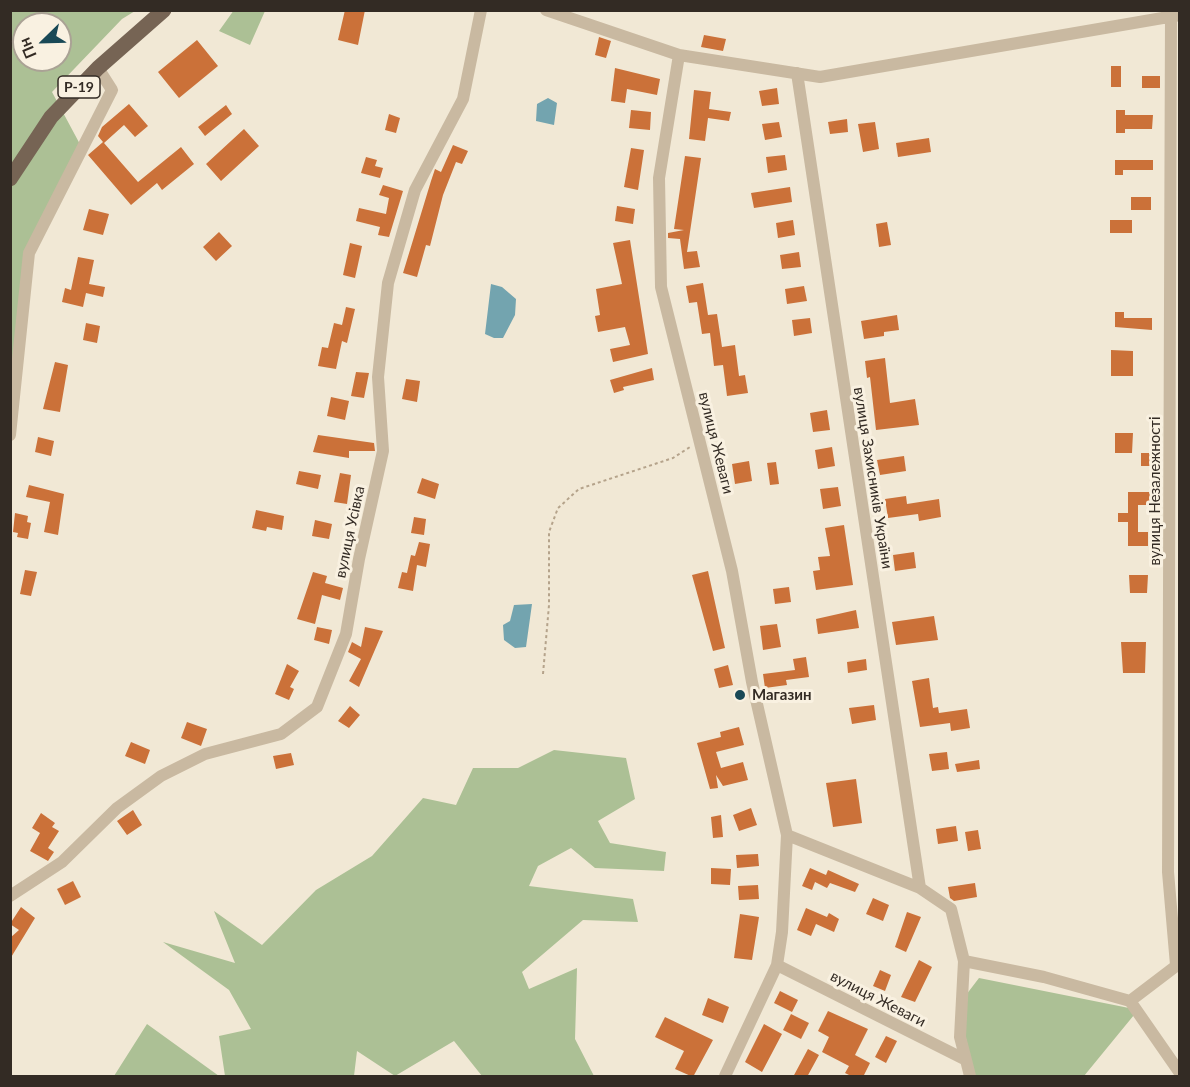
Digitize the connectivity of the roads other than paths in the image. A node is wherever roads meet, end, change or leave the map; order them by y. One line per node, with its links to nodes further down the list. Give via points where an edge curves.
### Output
1 (164, 10): 6 (main road, Р-19)
2 (481, 10): 12 (street, вулиця Усівка, via 463,99 415,190 388,283 378,377 383,451 358,559 346,634 317,707 281,734 205,754 161,776 117,808 62,862)
3 (546, 10): 5 (street)
4 (1175, 16): 7 (street, via 820,77); 14 (street, вулиця Незалежності, via 1168,872)
5 (679, 56): 7 (street); 10 (street, вулиця Жеваги, via 659,178 661,287 732,571 752,682)
6 (98, 68): 8 (main road, Р-19, via 51,117); 9 (street, via 112,90 28,253)
7 (797, 73): 11 (street, вулиця Захисників України)
8 (10, 179)
9 (10, 435)
10 (787, 835): 11 (street); 15 (street, вулиця Жеваги)
11 (920, 888): 13 (street, via 951,909)
12 (10, 896)
13 (964, 961): 16 (street, via 1044,977); 17 (street, via 960,1037)
14 (1178, 964): 16 (street)
15 (777, 965): 17 (street, вулиця Жеваги); 19 (street, вулиця Жеваги)
16 (1130, 1001): 18 (street)
17 (966, 1060): 20 (street)
18 (1179, 1073)
19 (725, 1077)
20 (970, 1077)

